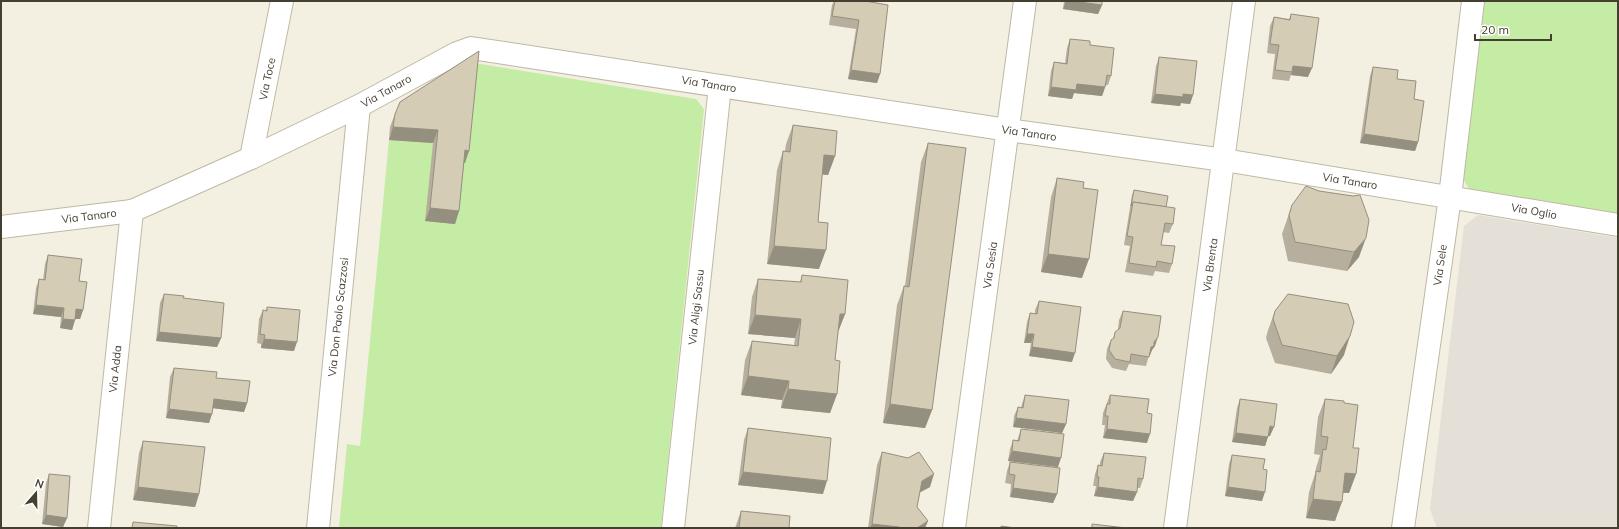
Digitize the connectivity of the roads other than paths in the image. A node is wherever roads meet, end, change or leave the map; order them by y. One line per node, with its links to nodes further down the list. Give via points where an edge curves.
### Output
1 (282, 1): 8 (street, Via Toce)
2 (1025, 1): 7 (street, Via Sesia)
3 (1244, 1): 9 (street, Via Brenta)
4 (1473, 1): 10 (street, Via Sele)
5 (720, 86): 6 (street, Via Tanaro, via 471,48); 7 (street, Via Tanaro); 16 (street, Via Aligi Sassu)
6 (359, 106): 8 (street, Via Tanaro); 15 (street, Via Don Paolo Scazzosi)
7 (1008, 130): 9 (street, Via Tanaro); 17 (street, Via Sesia)
8 (250, 158): 11 (street, Via Tanaro)
9 (1224, 160): 10 (street, Via Tanaro); 18 (street, Via Brenta)
10 (1450, 197): 12 (street, Via Oglio); 19 (street, Via Sele)
11 (132, 211): 13 (street, Via Tanaro); 14 (street, Via Adda)
12 (1618, 225)
13 (1, 226)
14 (99, 528)
15 (318, 528)
16 (673, 528)
17 (954, 528)
18 (1175, 528)
19 (1403, 528)

